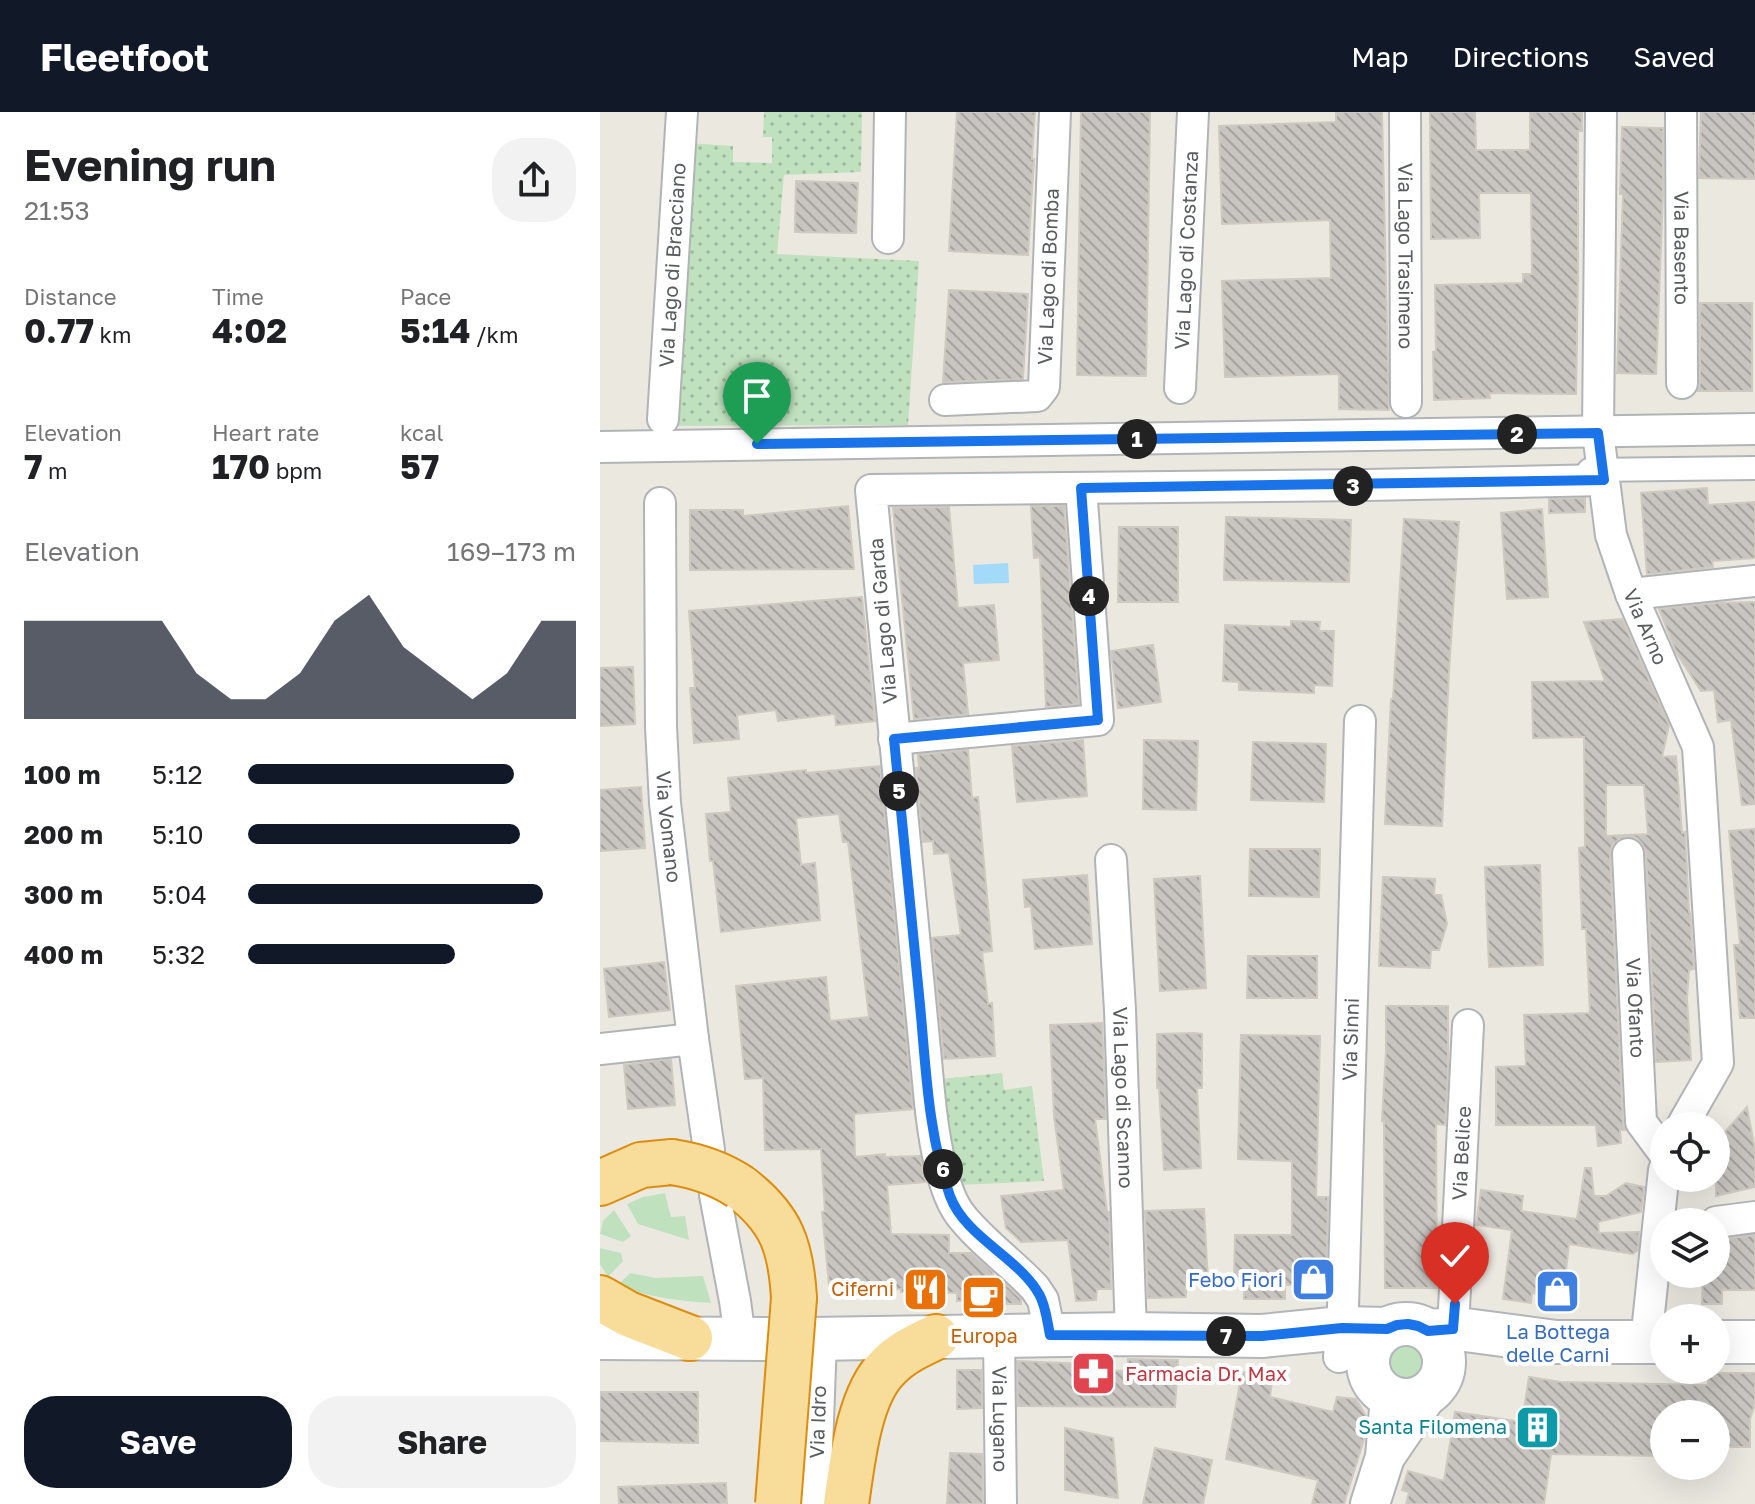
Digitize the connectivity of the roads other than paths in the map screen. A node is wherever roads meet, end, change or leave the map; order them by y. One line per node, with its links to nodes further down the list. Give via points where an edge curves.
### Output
1 (682, 112): 13 (street, Via Lago di Bracciano)
2 (890, 112): 8 (street)
3 (1055, 112): 11 (street, Via Lago di Bomba, via 1044,387 1037,396)
4 (1193, 112): 10 (street, Via Lago di Costanza)
5 (1405, 112): 12 (street, Via Lago Trasimeno)
6 (1601, 112): 15 (street, Via Arno)
7 (1681, 112): 9 (street, Via Basento)
8 (888, 238)
9 (1682, 383)
10 (1180, 388)
11 (945, 400)
12 (1406, 402)
13 (663, 419)
14 (1755, 429): 15 (street)
15 (1598, 433): 16 (street); 19 (street, Via Arno)
16 (600, 447)
17 (1755, 468): 19 (street)
18 (1407, 471): 19 (street)
19 (1604, 475): 20 (street); 23 (street, Via Arno, via 1611,535)
20 (1081, 488): 25 (street, via 1098,720); 25 (street, Via Lago di Garda, via 871,490)
21 (660, 503): 29 (street, Via Vomano, via 663,767)
22 (1755, 581): 23 (street)
23 (1631, 594): 31 (street, Via Arno, via 1698,747 1718,1063)
24 (1360, 721): 52 (street, Via Sinni)
25 (894, 739): 42 (street, Via Lago di Garda, via 929,1092 943,1171 964,1219 1040,1294)
26 (1628, 854): 32 (street, Via Ofanto, via 1641,1122)
27 (1111, 860): 40 (street, Via Lago di Scanno)
28 (1468, 1025): 39 (street, Via Belice)
29 (693, 1039): 30 (street); 33 (street, Via Vomano)
30 (600, 1049)
31 (1690, 1112)
32 (1650, 1134)
33 (690, 1156): 34 (highway, via 641,1165); 35 (highway, bridge)
34 (600, 1183)
35 (728, 1191): 46 (street, via 735,1301); 53 (highway, bridge, via 767,1212 790,1259 794,1298)
36 (1755, 1217): 37 (street)
37 (1730, 1220)
38 (600, 1298): 45 (highway)
39 (1423, 1330): 48 (main road); 52 (main road); 52 (main road, via 1437,1340 1443,1364)
40 (1131, 1334): 42 (main road); 52 (main road, via 1262,1336)
41 (999, 1335): 42 (main road); 43 (main road); 56 (street, Via Lugano)
42 (1050, 1335)
43 (936, 1337): 47 (main road); 55 (highway, via 899,1357 870,1391)
44 (600, 1338): 45 (main road)
45 (690, 1338): 46 (main road)
46 (754, 1338)
47 (816, 1339): 54 (street, Via Idro)
48 (1556, 1342): 49 (main road); 52 (main road)
49 (1650, 1342)
50 (1730, 1342): 51 (main road)
51 (1755, 1342)
52 (1385, 1370): 57 (street, via 1385,1457)
53 (778, 1504)
54 (815, 1504)
55 (846, 1504)
56 (1001, 1504)
57 (1370, 1504)

